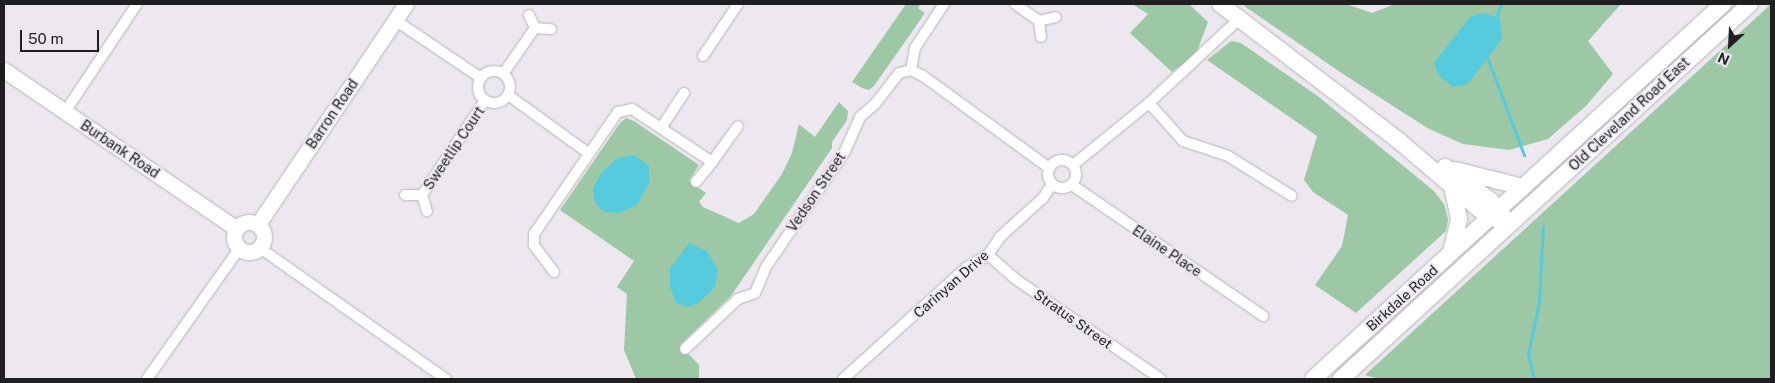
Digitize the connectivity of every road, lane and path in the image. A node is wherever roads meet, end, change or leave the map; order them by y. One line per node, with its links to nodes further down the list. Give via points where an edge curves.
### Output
1 (137, 4): 28 (street)
2 (406, 4): 12 (street, Barron Road)
3 (736, 4): 19 (street)
4 (944, 4): 21 (street, via 915,48)
5 (1015, 4): 13 (street)
6 (1209, 4): 14 (main road)
7 (1220, 4): 18 (main road, via 1266,36)
8 (1723, 4): 41 (main road, Old Cleveland Road East)
9 (1750, 4): 48 (main road, Old Cleveland Road East)
10 (529, 16): 15 (street)
11 (1056, 17): 13 (street)
12 (395, 20): 23 (street); 47 (street, Barron Road)
13 (1039, 20): 17 (street)
14 (1236, 22): 18 (main road); 27 (street)
15 (534, 28): 16 (street); 22 (street)
16 (551, 29)
17 (1041, 37)
18 (1282, 52): 31 (main road)
19 (703, 56)
20 (4, 70): 28 (street, Burbank Road)
21 (911, 70): 35 (street); 56 (street, Vedson Street, via 899,73 875,104 860,117 844,151 766,267 755,293 738,299)
22 (503, 74): 23 (street, via 494,71); 25 (street, via 509,82)
23 (481, 78): 26 (street, via 478,88)
24 (684, 93): 30 (street)
25 (508, 96): 26 (street, via 497,103); 32 (street)
26 (485, 100): 43 (street, Sweetlip Court)
27 (1149, 103): 34 (street); 44 (street, via 1183,141 1228,156)
28 (65, 112): 49 (street, Burbank Road)
29 (738, 126): 33 (street)
30 (661, 128): 32 (street, via 632,108 622,109); 33 (street)
31 (1399, 141): 36 (main road); 40 (main road)
32 (588, 153): 54 (street, via 534,234 534,245)
33 (712, 162): 37 (street)
34 (1073, 165): 35 (street, via 1060,160); 39 (street, via 1077,173)
35 (1049, 168): 38 (street)
36 (1445, 168): 41 (main road); 46 (main road)
37 (696, 182)
38 (1052, 184): 39 (street, via 1062,188); 53 (street, Carinyan Drive, via 1043,198 1000,236)
39 (1072, 185): 55 (street, Elaine Place)
40 (1452, 186): 46 (main road); 52 (main road, via 1459,219)
41 (1523, 187): 46 (main road, Old Cleveland Road East)
42 (405, 195): 43 (street, Sweetlip Court)
43 (422, 195): 45 (street, Sweetlip Court)
44 (1292, 196)
45 (427, 211)
46 (1495, 213): 48 (main road); 52 (main road, Birkdale Road)
47 (258, 224): 49 (street, via 249,221); 50 (street, via 265,236)
48 (1509, 225): 62 (main road, Birkdale Road)
49 (236, 228): 51 (street, via 234,237)
50 (260, 248): 51 (street, via 248,252); 58 (street)
51 (239, 249): 57 (street)
52 (1450, 253): 61 (main road, Birkdale Road)
53 (988, 255): 59 (street, Carinyan Drive, via 966,268); 60 (street, Stratus Street, via 1014,278)
54 (554, 272)
55 (1263, 316)
56 (685, 349)
57 (147, 379)
58 (446, 379)
59 (843, 379)
60 (1161, 379)
61 (1313, 379)
62 (1341, 379)

